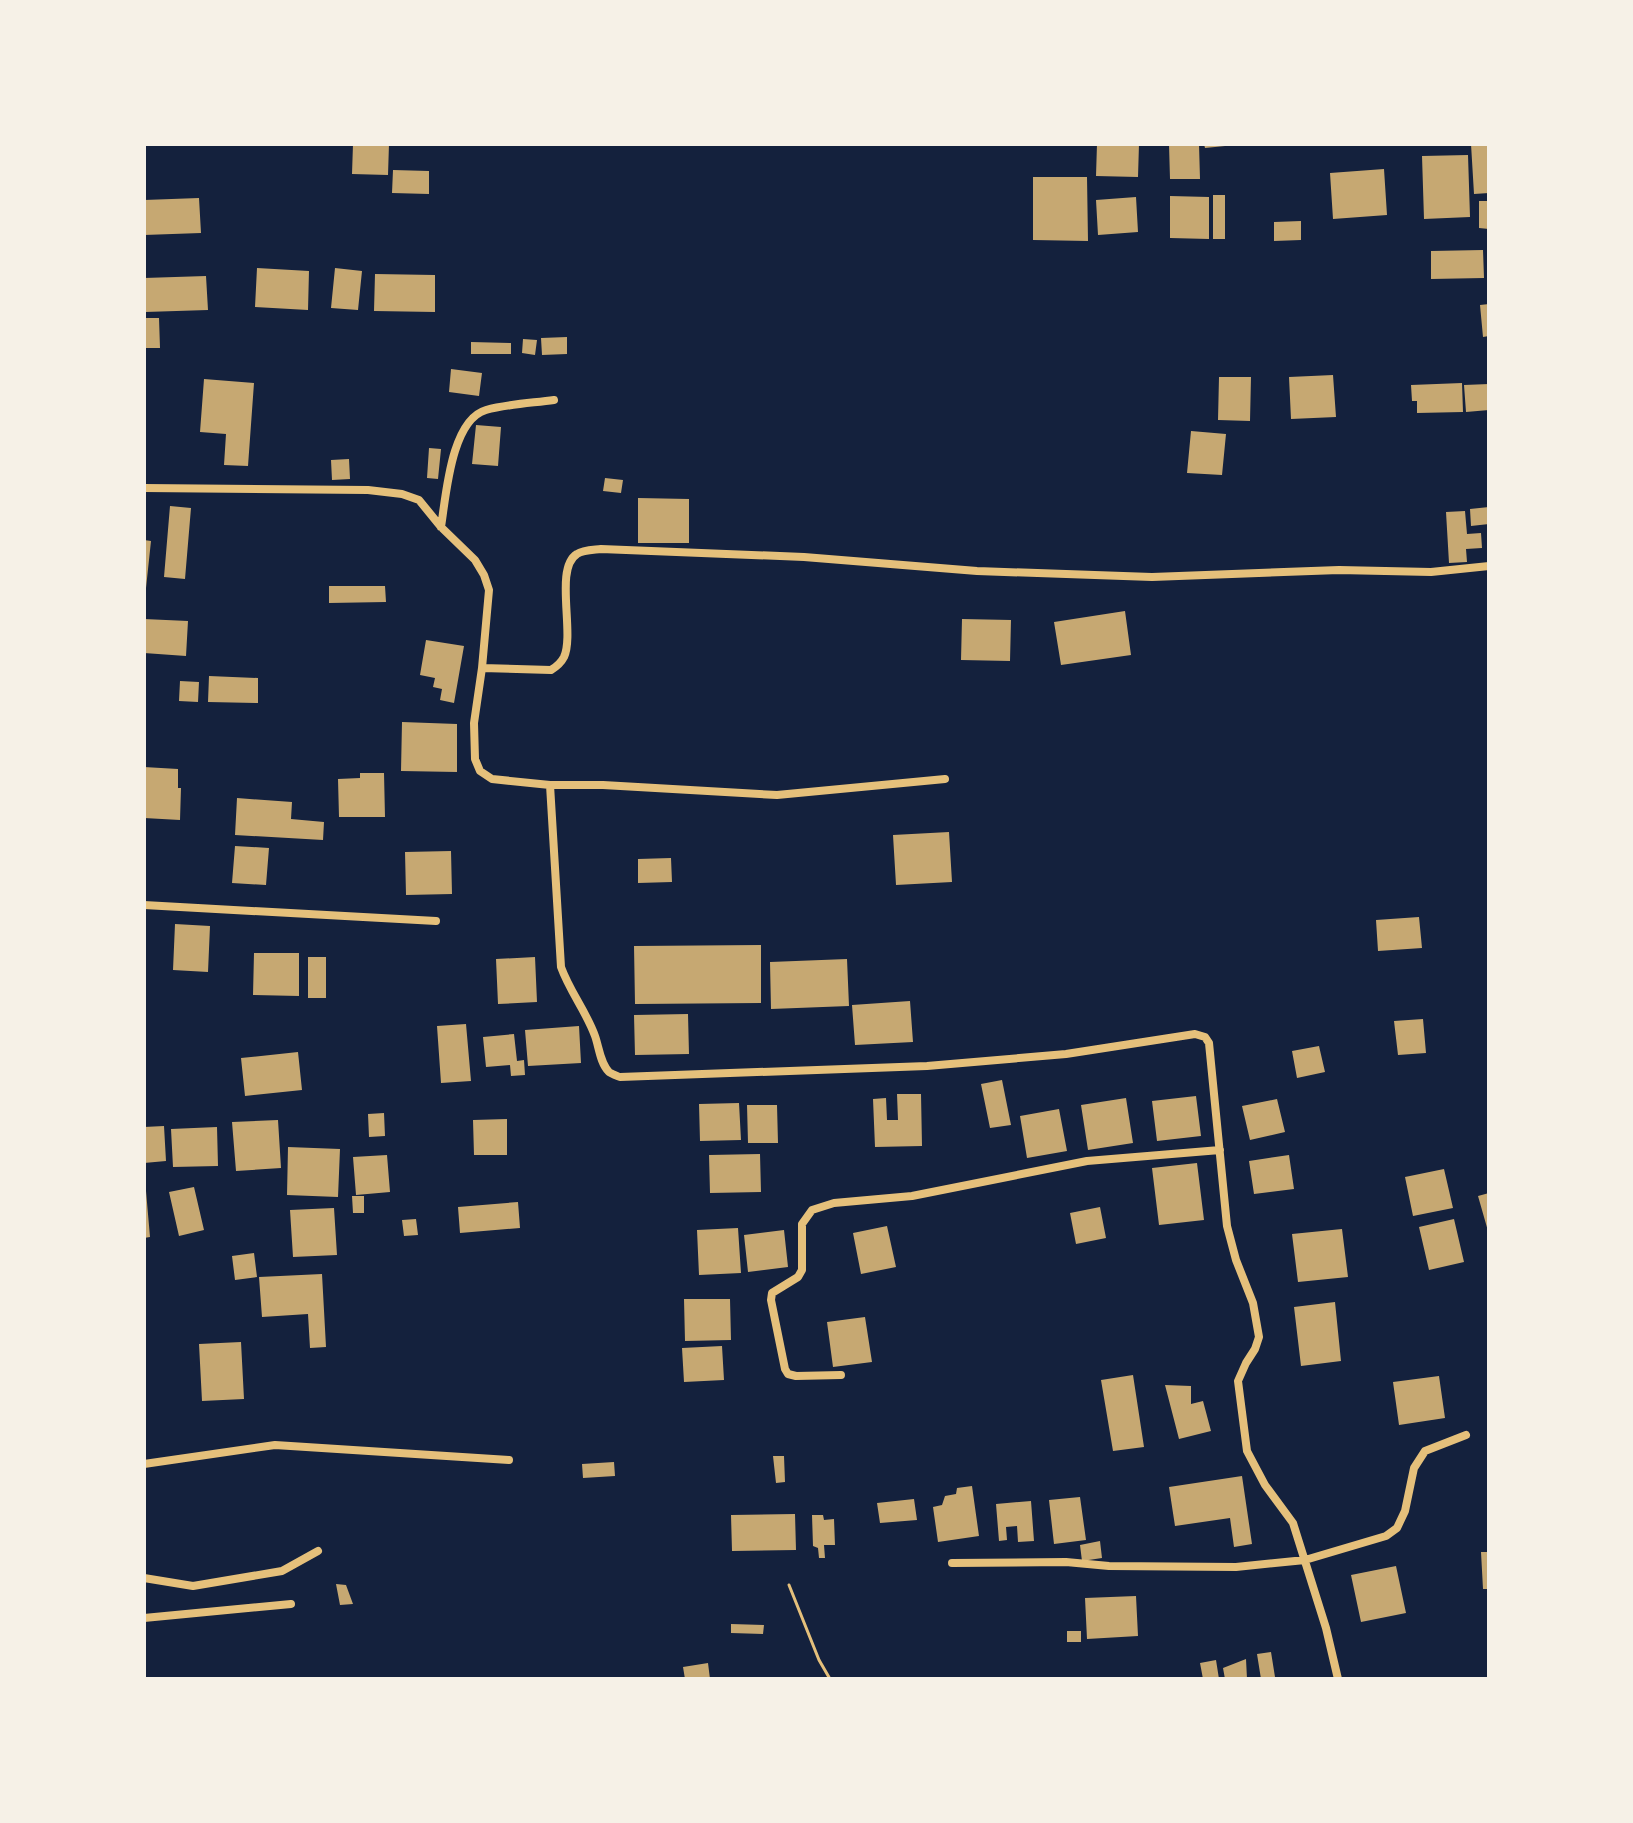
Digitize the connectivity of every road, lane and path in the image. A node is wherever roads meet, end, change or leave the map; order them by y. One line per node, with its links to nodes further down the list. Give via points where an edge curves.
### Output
1 (554, 400): 3 (street, via 483,410 464,428)
2 (144, 488): 3 (street, via 402,494 419,500)
3 (441, 527): 5 (street, via 475,560 489,590)
4 (1489, 566): 5 (street, via 1431,572 1136,577 601,549 578,553 569,561 565,656 558,665 551,670)
5 (482, 668): 7 (street, via 474,723 480,771 492,779)
6 (945, 779): 7 (street, via 777,795)
7 (550, 785): 10 (street, via 561,967 609,1072 620,1077 927,1066 1066,1054 1195,1034 1209,1043)
8 (144, 905): 9 (street)
9 (436, 921)
10 (1220, 1150): 11 (street, via 1087,1161 812,1210 802,1224 802,1270 772,1293 771,1300 788,1374); 16 (street, via 1227,1226 1259,1337 1238,1381 1247,1451 1293,1523)
11 (841, 1375)
12 (1466, 1435): 16 (street, via 1425,1451 1414,1468 1397,1528)
13 (509, 1460): 14 (street, via 275,1445)
14 (144, 1464)
15 (318, 1551): 18 (street, via 282,1571 193,1586)
16 (1305, 1560): 17 (street, via 1236,1567); 23 (street)
17 (952, 1563)
18 (144, 1578)
19 (789, 1585): 22 (path)
20 (291, 1604): 21 (street)
21 (144, 1618)
22 (830, 1679)
23 (1338, 1679)

